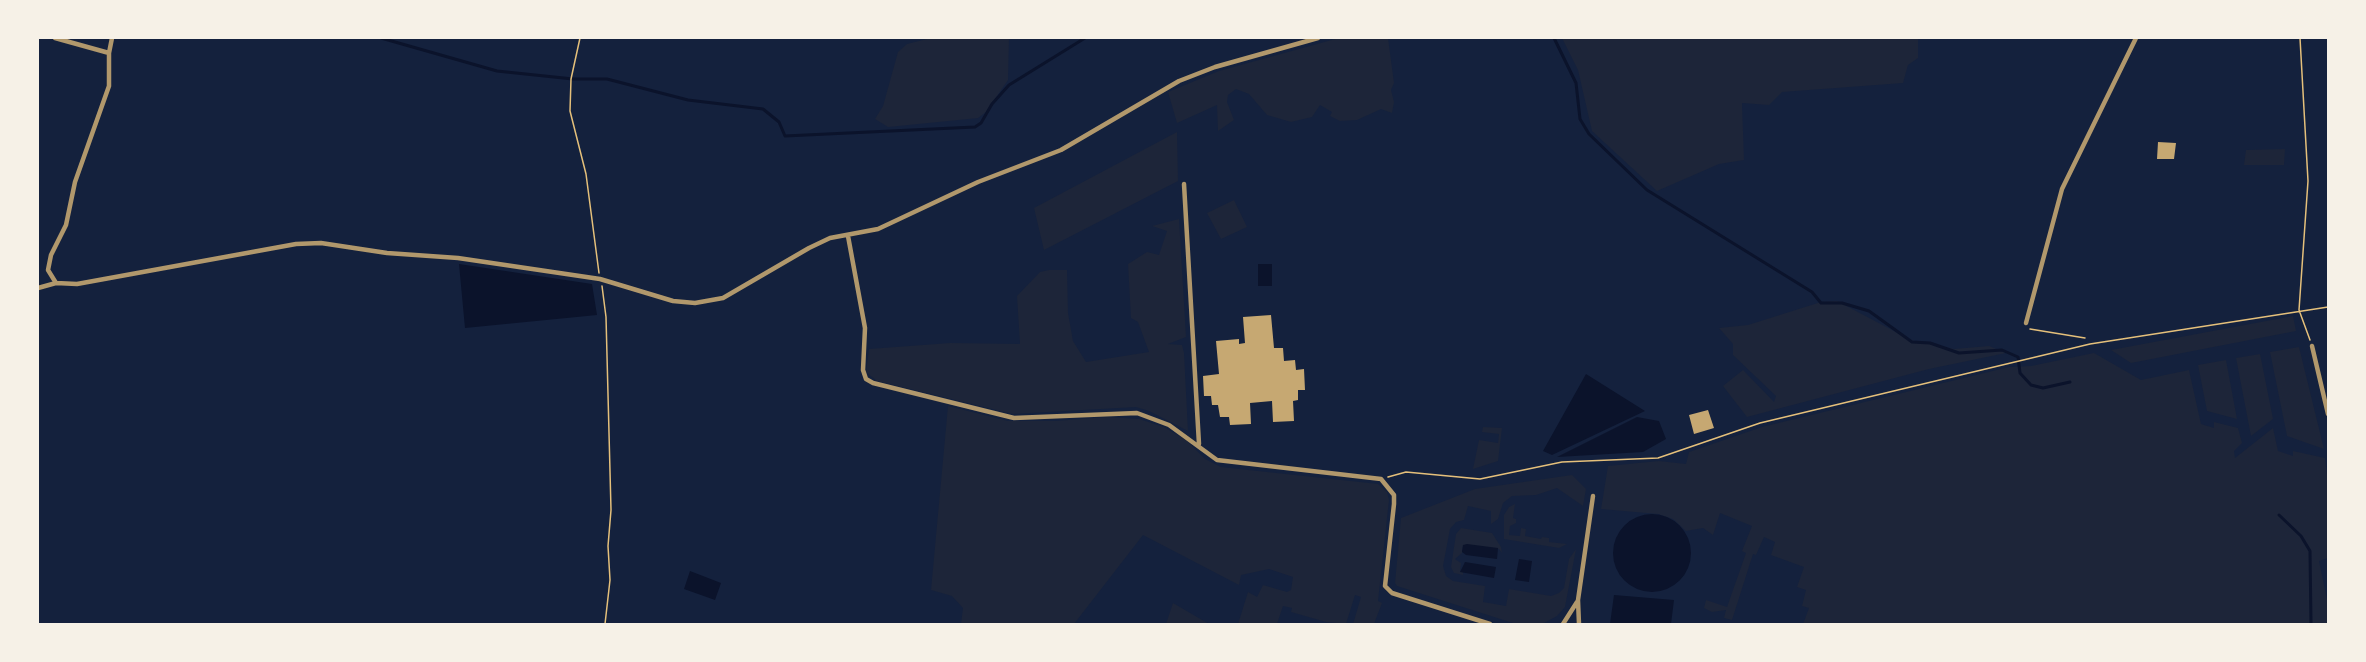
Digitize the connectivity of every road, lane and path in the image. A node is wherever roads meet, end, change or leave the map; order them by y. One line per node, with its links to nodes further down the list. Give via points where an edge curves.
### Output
1 (55, 38): 7 (street)
2 (112, 38): 7 (street)
3 (580, 38): 10 (path, via 571,79 570,111 586,174)
4 (1318, 38): 9 (street, via 1179,81 1061,150 989,177 878,229)
5 (2136, 38): 15 (street, via 2062,189)
6 (2300, 38): 14 (path, via 2307,201)
7 (108, 53): 11 (street, via 109,86 75,182 66,225 51,255 48,270)
8 (1184, 184): 19 (street)
9 (848, 236): 10 (street, via 830,238 808,248 723,298 695,303 673,301); 19 (street, via 865,328 862,369 866,379 1014,418 1137,413 1169,425)
10 (600, 279): 11 (street, via 321,243 296,244 77,284); 23 (path, via 606,316 611,510)
11 (56, 283): 12 (street)
12 (39, 288)
13 (2328, 307): 14 (path)
14 (2300, 310): 17 (path); 20 (path, via 2090,344 1760,423 1658,458 1562,462 1480,479 1406,472)
15 (2026, 323): 16 (path, via 2039,333)
16 (2085, 338)
17 (2312, 346): 18 (street)
18 (2328, 414)
19 (1198, 444): 20 (street, via 1217,460)
20 (1381, 479): 24 (street, via 1394,495 1385,586 1392,593)
21 (1593, 496): 22 (street)
22 (1578, 600): 25 (street); 26 (street)
23 (605, 624)
24 (1490, 624)
25 (1563, 624)
26 (1579, 624)

